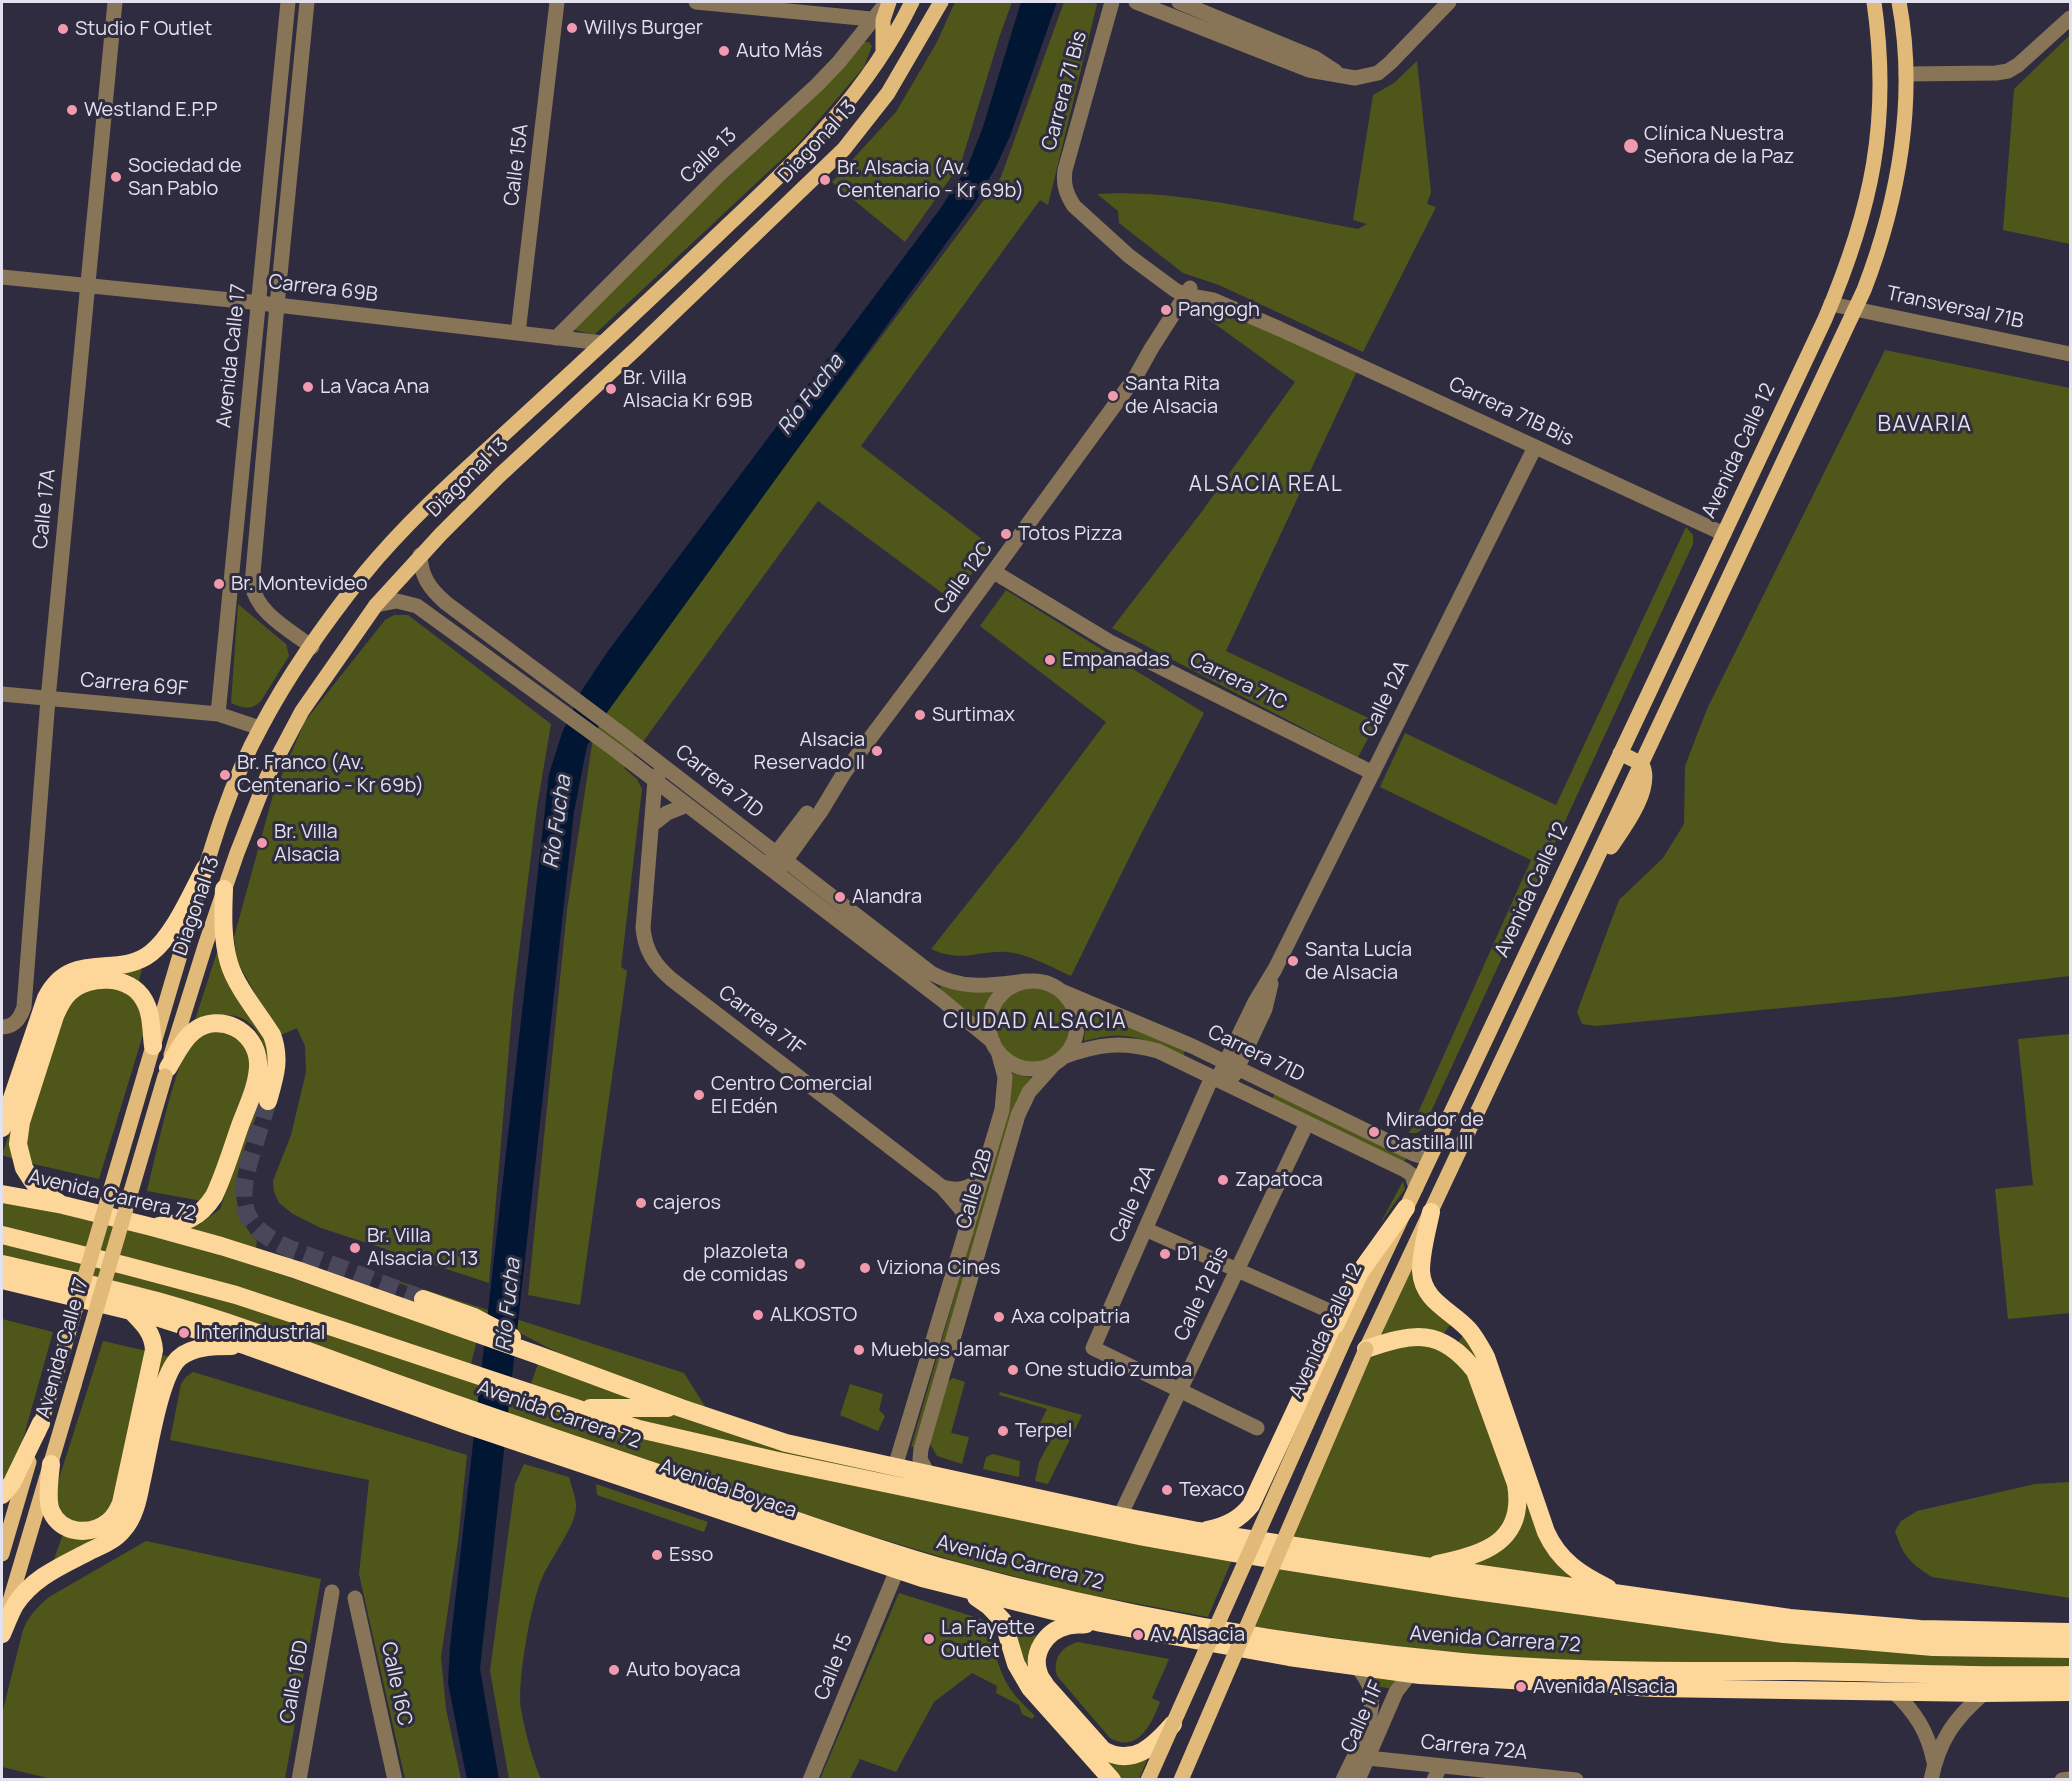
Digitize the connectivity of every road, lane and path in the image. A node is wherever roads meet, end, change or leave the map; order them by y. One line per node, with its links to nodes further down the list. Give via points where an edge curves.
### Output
1 (115, 2): 22 (street, Calle 17A)
2 (288, 2): 24 (street, Avenida Calle 17)
3 (307, 2): 26 (street, Avenida Calle 17)
4 (557, 2): 28 (street, Calle 15A)
5 (696, 2): 16 (street)
6 (888, 2): 16 (main road)
7 (912, 2): 17 (main road, Diagonal 13)
8 (941, 2): 34 (main road, Diagonal 13, via 888,93 844,149)
9 (1112, 2): 20 (street, Carrera 71 Bis, via 1065,170)
10 (1136, 2): 19 (street, via 1309,70)
11 (1179, 2): 19 (street, via 1315,58)
12 (1449, 2): 19 (street, via 1378,73 1355,78)
13 (1874, 2): 25 (main road, Avenida Calle 12, via 1880,70 1875,159 1856,241)
14 (1899, 2): 18 (main road)
15 (2070, 18): 18 (street, via 2008,70)
16 (878, 20): 17 (main road); 29 (street, Calle 13, via 817,85 720,174)
17 (883, 53): 30 (main road, Diagonal 13, via 846,106 813,142)
18 (1906, 74): 27 (main road, via 1903,130 1893,193 1874,264)
19 (1342, 76)
20 (1066, 192): 23 (street, Carrera 71B Bis, via 1074,206 1129,256 1165,284)
21 (2, 277): 22 (street, Carrera 69B)
22 (89, 286): 24 (street, Carrera 69B); 39 (street, Calle 17A)
23 (1193, 292): 32 (street, Carrera 71B Bis); 35 (street, Calle 12C)
24 (259, 303): 26 (street, Carrera 69B); 40 (street, Avenida Calle 17)
25 (1831, 304): 27 (street, Transversal 71B); 33 (main road, Avenida Calle 12)
26 (277, 305): 28 (street, Carrera 69B); 37 (street, Avenida Calle 17, via 252,584 257,602)
27 (1855, 309): 31 (street, Transversal 71B); 43 (main road)
28 (518, 333): 29 (street, Carrera 69B)
29 (556, 338): 30 (street, Carrera 69B)
30 (603, 343): 37 (main road, Diagonal 13, via 423,509 363,576)
31 (2070, 354)
32 (1535, 447): 33 (street, Carrera 71B Bis); 45 (street, Calle 12A)
33 (1724, 534): 42 (main road, Avenida Calle 12)
34 (420, 555): 36 (main road, Diagonal 13); 44 (street, Carrera 71D, via 423,576 435,594)
35 (994, 572): 45 (street, Carrera 71C, via 1110,642); 49 (street, Calle 12C, via 844,773 813,806)
36 (376, 605): 46 (street, Carrera 71D, via 397,601 417,606); 51 (main road, Diagonal 13, via 285,740 261,791)
37 (312, 647): 41 (main road, Diagonal 13)
38 (2, 694): 39 (street, Carrera 69F)
39 (48, 699): 40 (street, Carrera 69F); 54 (street, Calle 17A, via 24,1007 18,1020)
40 (218, 714): 41 (street, Carrera 69F)
41 (260, 728): 50 (main road, Diagonal 13, via 227,803)
42 (1620, 753): 43 (main road); 65 (main road, Avenida Calle 12)
43 (1642, 764): 72 (main road)
44 (664, 767): 46 (street); 49 (street, Carrera 71D)
45 (1373, 773): 58 (street, Calle 12A, via 1275,969 1265,1009)
46 (655, 780): 47 (street, Carrera 71D); 48 (street)
47 (687, 805): 48 (street); 49 (street, Carrera 71D)
48 (652, 824): 67 (street, Carrera 71F, via 643,928 647,950 661,970)
49 (776, 863): 52 (street, Carrera 71D, via 943,980 978,986); 56 (street, Carrera 71D)
50 (205, 868): 55 (main road, Diagonal 13); 64 (highway, via 168,935 149,955 128,964 74,971 55,983 46,998)
51 (224, 890): 60 (main road, Diagonal 13); 62 (highway, via 223,924 229,964 276,1046 276,1074)
52 (1026, 981): 53 (street, via 1047,983); 56 (street, via 1005,991 995,1003 990,1018)
53 (1061, 991): 57 (street, via 1075,1011 1077,1028 1072,1044); 58 (street, Carrera 71D)
54 (2, 1027)
55 (153, 1046): 59 (main road, Diagonal 13); 70 (highway, via 145,1001 137,991 118,981 82,984 61,1001 21,1122 18,1144 24,1168 40,1190)
56 (996, 1046): 57 (street, via 1025,1068 1046,1067); 66 (street, Calle 12B, via 1005,1089)
57 (1059, 1060): 61 (street, Carrera 71D, via 1097,1047 1123,1044 1158,1051); 99 (street, Calle 12B, via 1029,1092 1018,1115 921,1449 920,1459)
58 (1232, 1066): 61 (street, Calle 12A); 65 (street, Carrera 71D, via 1414,1154)
59 (146, 1070): 92 (main road, Avenida Calle 17, bridge)
60 (166, 1072): 73 (highway, via 193,1031 217,1022 245,1034 258,1061 220,1184 207,1208 186,1221); 95 (main road, Avenida Calle 17, bridge)
61 (1220, 1080): 63 (street, Carrera 71D); 74 (street, Calle 12A)
62 (268, 1101)
63 (1307, 1123): 68 (street, Carrera 71D, via 1405,1170 1412,1175); 78 (street, Calle 12 Bis)
64 (2, 1128)
65 (1431, 1154): 68 (main road, Avenida Calle 12)
66 (982, 1179): 67 (street, via 960,1190); 75 (street, Calle 12B)
67 (942, 1186): 75 (street, Carrera 71F, via 962,1210)
68 (1416, 1188): 71 (main road, Avenida Calle 12)
69 (2, 1194): 70 (highway, Avenida Carrera 72)
70 (63, 1205): 73 (highway, Avenida Carrera 72)
71 (1406, 1208): 103 (highway, via 1360,1272 1251,1505 1233,1522); 128 (main road, Avenida Calle 12, bridge)
72 (1431, 1212): 87 (main road); 112 (highway, via 1422,1257 1421,1274 1426,1289 1433,1301 1469,1330 1486,1357 1556,1552 1576,1571)
73 (152, 1227): 85 (highway, Avenida Carrera 72)
74 (1145, 1229): 78 (street); 88 (street, Calle 12A, via 1093,1347)
75 (966, 1232): 97 (street, Calle 12B)
76 (2, 1235): 89 (highway, Avenida Carrera 72, via 236,1296)
77 (2, 1264): 91 (highway, Avenida Carrera 72, via 160,1302 257,1334)
78 (1237, 1270): 83 (street); 88 (street, Calle 12 Bis)
79 (2, 1280): 80 (highway, Avenida Carrera 72)
80 (29, 1285): 81 (highway); 84 (highway, Avenida Carrera 72)
81 (2, 1287)
82 (423, 1299): 85 (highway)
83 (1325, 1309)
84 (130, 1311): 86 (highway, Avenida Carrera 72); 95 (highway, via 149,1329 154,1350 117,1513 109,1522 82,1532 61,1524 49,1504)
85 (480, 1328): 90 (highway, Avenida Carrera 72)
86 (247, 1346): 91 (highway, Avenida Carrera 72); 116 (highway, via 202,1348 181,1357 172,1366 163,1387 132,1518 112,1540 29,1588)
87 (1366, 1348): 107 (highway, via 1408,1336 1425,1337 1441,1341 1464,1357 1475,1371 1516,1484 1516,1515 1502,1539 1479,1554); 137 (main road, bridge)
88 (1180, 1390): 93 (street); 101 (street, Calle 12 Bis)
89 (573, 1408): 90 (highway); 110 (highway, Avenida Carrera 72, via 669,1437 1144,1537)
90 (681, 1408): 97 (highway, Avenida Carrera 72, via 786,1443)
91 (465, 1416): 94 (highway, Avenida Carrera 72)
92 (41, 1423): 100 (highway, via 12,1483); 105 (main road, Avenida Calle 17)
93 (1257, 1428)
94 (527, 1436): 96 (highway, Avenida Carrera 72); 98 (highway, Avenida Boyaca)
95 (51, 1464): 116 (main road, Avenida Calle 17)
96 (640, 1467): 98 (highway); 102 (highway, Avenida Carrera 72)
97 (895, 1467): 99 (highway, Avenida Carrera 72)
98 (609, 1473): 104 (highway, Avenida Boyaca)
99 (928, 1474): 101 (highway, Avenida Carrera 72)
100 (2, 1495)
101 (1120, 1516): 103 (highway, Avenida Carrera 72)
102 (813, 1526): 104 (highway); 109 (highway, Avenida Carrera 72)
103 (1198, 1531): 106 (highway, Avenida Carrera 72)
104 (847, 1553): 108 (highway, Avenida Carrera 72)
105 (2, 1554)
106 (1360, 1557): 107 (highway, Avenida Carrera 72); 110 (highway)
107 (1424, 1566): 112 (highway, Avenida Carrera 72)
108 (897, 1570): 109 (highway, Avenida Carrera 72); 134 (street, Calle 15)
109 (945, 1577): 114 (highway, Avenida Carrera 72, via 990,1597); 115 (highway, Avenida Carrera 72); 135 (highway, via 998,1614 1006,1627 1020,1674)
110 (1398, 1579): 120 (highway, Avenida Carrera 72, via 1784,1634)
111 (332, 1592): 132 (street, Calle 16D)
112 (1620, 1595): 118 (highway, Avenida Carrera 72, via 1801,1619)
113 (356, 1598): 133 (street, Calle 16C)
114 (1101, 1623): 117 (highway, Avenida Carrera 72); 128 (highway, via 1068,1625 1044,1640 1037,1663 1046,1686 1103,1750 1113,1756 1143,1751)
115 (1194, 1625): 117 (highway); 124 (highway, Avenida Carrera 72, via 1378,1653 1520,1666 1683,1672)
116 (2, 1632)
117 (1144, 1632): 122 (highway, Avenida Carrera 72)
118 (2003, 1632): 119 (highway, Avenida Carrera 72); 120 (highway)
119 (2070, 1632)
120 (1970, 1648): 121 (highway, Avenida Carrera 72)
121 (2070, 1648)
122 (1358, 1668): 123 (highway, Avenida Carrera 72); 138 (street, Calle 11F, via 1370,1688 1371,1708)
123 (1410, 1674): 125 (highway, Avenida Carrera 72, via 1655,1688); 129 (street, Calle 11F, via 1396,1692)
124 (2070, 1675)
125 (1893, 1691): 127 (highway, Avenida Carrera 72); 131 (street, via 1928,1738)
126 (2070, 1692): 127 (highway, Avenida Carrera 72)
127 (1984, 1693): 131 (street, via 1950,1729)
128 (1173, 1724): 136 (main road, Avenida Calle 12, bridge)
129 (1368, 1758): 130 (street, Carrera 72A); 139 (street, Calle 11F)
130 (1437, 1772): 140 (street, Carrera 72A)
131 (1933, 1772)
132 (299, 1779)
133 (395, 1779)
134 (810, 1779)
135 (1112, 1779)
136 (1148, 1779)
137 (1181, 1779)
138 (1343, 1779)
139 (1358, 1779)
140 (1576, 1779)
141 (2062, 1779): 142 (street)
142 (2070, 1779)

